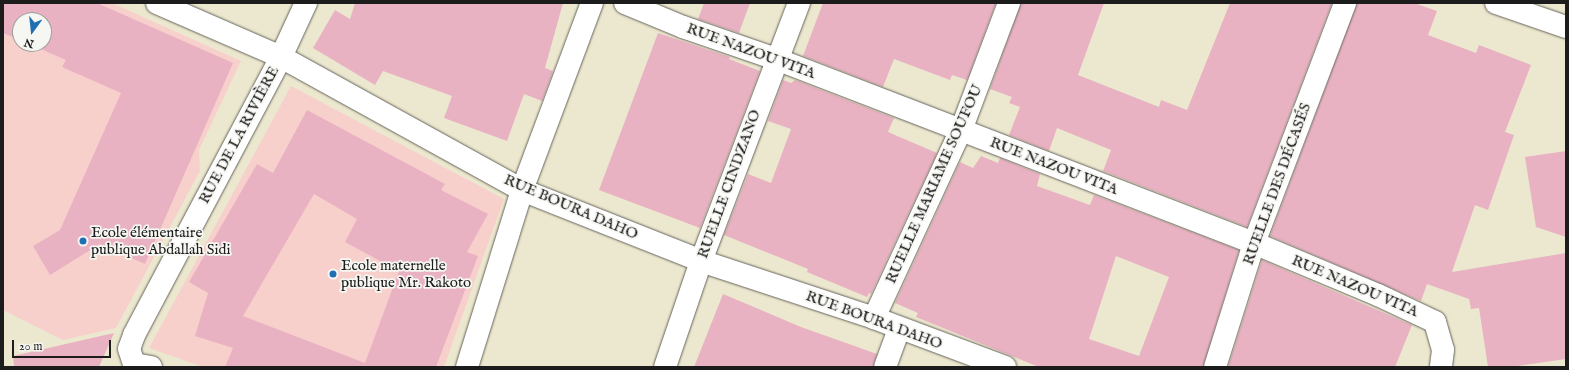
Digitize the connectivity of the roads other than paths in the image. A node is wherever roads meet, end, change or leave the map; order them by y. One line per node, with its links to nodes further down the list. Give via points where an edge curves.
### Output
1 (157, 3): 10 (street, RUE BOURA DAHO)
2 (306, 3): 10 (street, RUE DE LA RIVIÈRE)
3 (592, 3): 13 (street)
4 (626, 3): 11 (street, RUE NAZOU VITA, via 683,27)
5 (799, 3): 11 (street, RUELLE CINDZANO)
6 (1009, 3): 12 (street, RUELLE MARIAME SOUFOU)
7 (1345, 3): 14 (street, RUELLE DES DÉCASÉS)
8 (1496, 3): 9 (street)
9 (1566, 27)
10 (282, 57): 13 (street, RUE BOURA DAHO); 18 (street, RUE DE LA RIVIÈRE, via 134,335 129,349)
11 (776, 59): 12 (street, RUE NAZOU VITA); 15 (street, RUELLE CINDZANO)
12 (961, 130): 14 (street, RUE NAZOU VITA); 16 (street, RUELLE MARIAME SOUFOU)
13 (522, 190): 15 (street, RUE BOURA DAHO); 19 (street)
14 (1254, 243): 23 (street, RUELLE DES DÉCASÉS); 24 (street, RUE NAZOU VITA, via 1378,294 1435,322 1443,350)
15 (701, 261): 16 (street, RUE BOURA DAHO); 20 (street, RUELLE CINDZANO)
16 (874, 318): 17 (street, RUE BOURA DAHO)
17 (899, 329): 21 (street); 22 (street, RUE BOURA DAHO)
18 (142, 365)
19 (467, 367)
20 (666, 367)
21 (886, 367)
22 (1005, 367)
23 (1214, 367)
24 (1441, 367)

